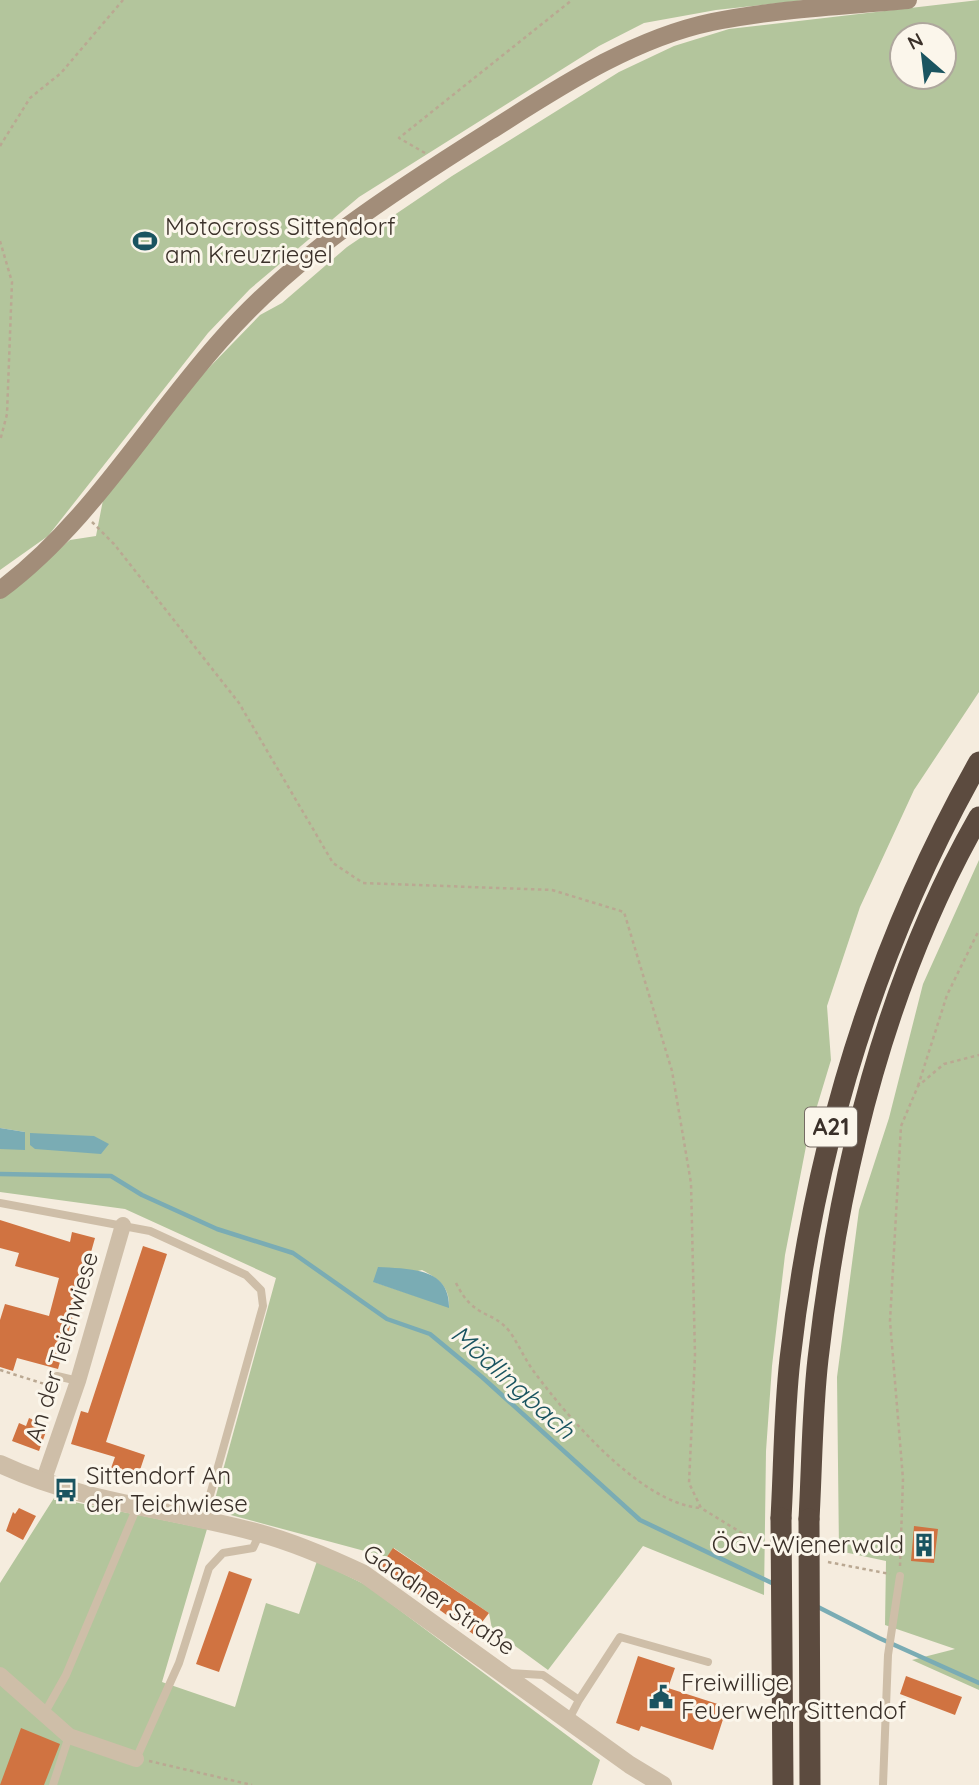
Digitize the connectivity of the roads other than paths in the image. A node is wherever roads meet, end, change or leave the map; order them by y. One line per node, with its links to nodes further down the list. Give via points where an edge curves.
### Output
1 (908, 0): 2 (main road, via 710,23 634,48 556,89 377,202 297,264 221,339 82,513)
2 (0, 590)
3 (979, 762): 25 (highway, A21, bridge, via 947,818 890,943 845,1070 811,1208 791,1348 781,1518)
4 (979, 817): 26 (highway, A21, bridge, via 915,953 867,1096 838,1217 818,1361 809,1518)
5 (0, 1203): 6 (lane)
6 (123, 1224): 8 (street, An der Teichwiese); 12 (lane, via 150,1231 246,1275 261,1290 263,1306)
7 (57, 1376): 8 (lane)
8 (76, 1387): 10 (street, An der Teichwiese)
9 (0, 1464): 10 (street, Gaadner Straße)
10 (43, 1482): 11 (street, Gaadner Straße)
11 (136, 1507): 12 (street, Gaadner Straße); 19 (lane, via 66,1675)
12 (203, 1520): 13 (street, Gaadner Straße)
13 (260, 1533): 16 (street, Gaadner Straße, via 364,1574); 22 (lane, via 253,1548 223,1553 209,1568 179,1663)
14 (900, 1576): 27 (lane, via 888,1655)
15 (708, 1662): 18 (lane, via 620,1637)
16 (502, 1673): 18 (lane, via 544,1675); 20 (street, Gaadner Straße)
17 (0, 1675): 19 (street)
18 (579, 1700): 20 (lane)
19 (44, 1714): 21 (street)
20 (568, 1721): 24 (street, Gaadner Straße)
21 (69, 1736): 22 (street); 23 (lane)
22 (136, 1759)
23 (53, 1785)
24 (663, 1785)
25 (783, 1785)
26 (810, 1785)
27 (883, 1785)

